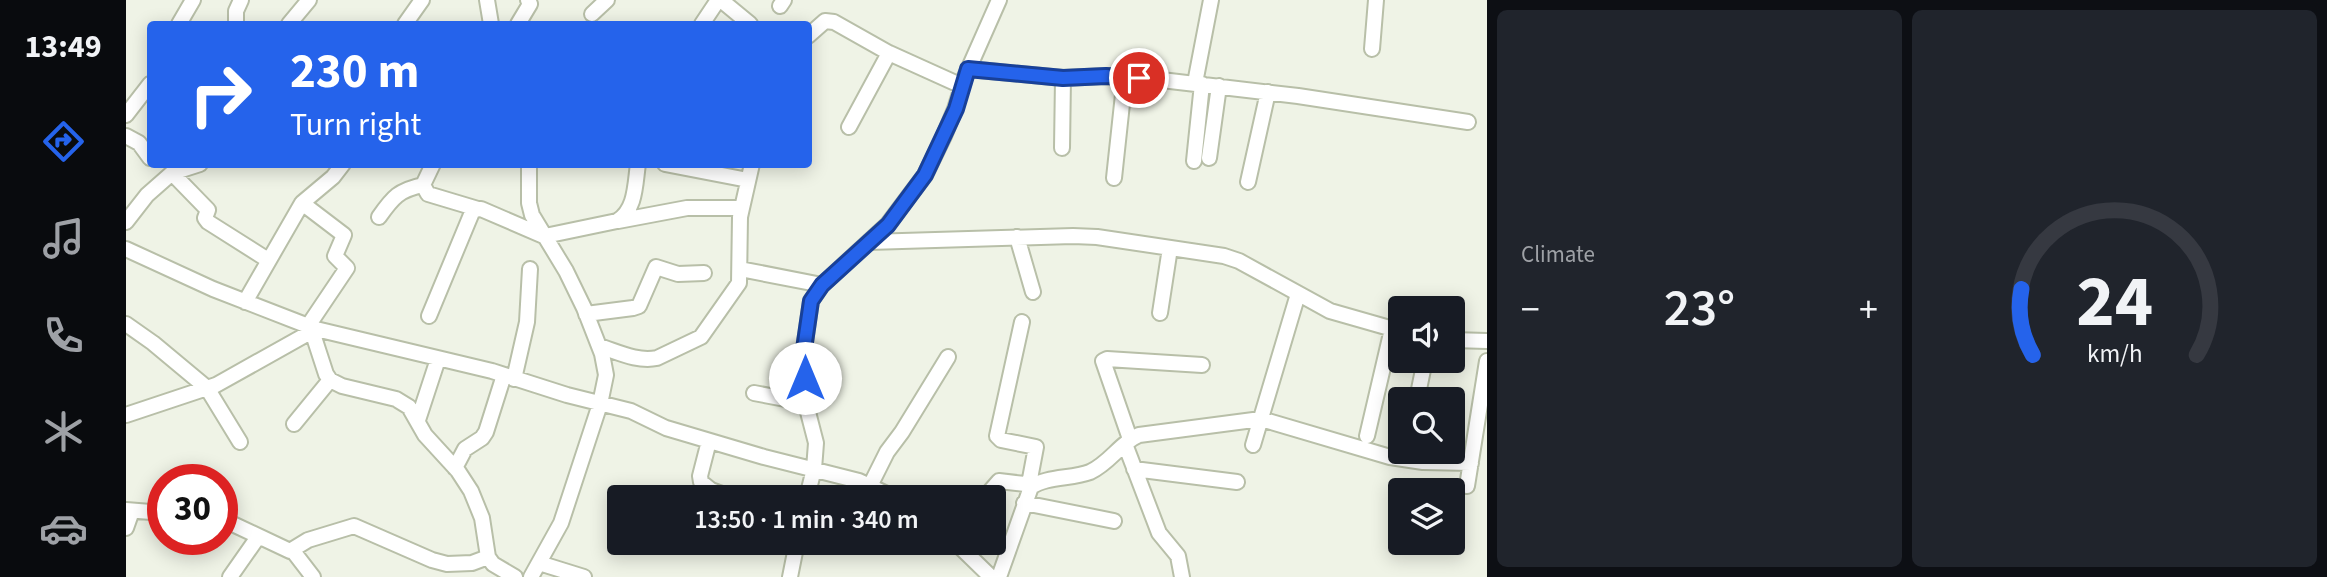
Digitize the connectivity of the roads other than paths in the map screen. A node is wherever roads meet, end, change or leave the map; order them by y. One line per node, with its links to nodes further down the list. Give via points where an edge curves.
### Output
1 (193, 0): 13 (street)
2 (241, 0): 14 (street)
3 (309, 0): 15 (street)
4 (422, 0): 16 (street)
5 (487, 0): 17 (street)
6 (528, 0): 18 (street)
7 (607, 0): 12 (street)
8 (720, 0): 19 (street); 20 (street)
9 (999, 0): 24 (street)
10 (1211, 0): 27 (street)
11 (1376, 0): 22 (street)
12 (592, 14)
13 (181, 21)
14 (236, 21)
15 (292, 21)
16 (407, 21)
17 (490, 21)
18 (520, 21)
19 (704, 21)
20 (746, 21)
21 (812, 32): 23 (street, via 829,21)
22 (1372, 49)
23 (889, 53): 28 (street); 34 (street)
24 (968, 69): 26 (street); 28 (street)
25 (1125, 76): 26 (street); 27 (street); 47 (street)
26 (1063, 78): 36 (street)
27 (1199, 84): 29 (street); 39 (street)
28 (962, 86): 59 (street, via 925,175 888,225)
29 (1219, 86): 31 (street); 38 (street)
30 (147, 88): 32 (street)
31 (1268, 92): 33 (street); 49 (street)
32 (126, 115)
33 (1468, 122)
34 (849, 128)
35 (126, 135): 37 (street)
36 (1062, 148)
37 (147, 154)
38 (1209, 158)
39 (1194, 161)
40 (340, 168): 51 (street)
41 (431, 168): 50 (street)
42 (529, 168): 57 (street, via 529,203)
43 (637, 168): 55 (street, via 631,205)
44 (686, 168): 48 (street)
45 (751, 168): 48 (street)
46 (170, 172): 56 (street); 62 (street, via 208,210 208,222)
47 (1114, 178)
48 (748, 180): 53 (street)
49 (1248, 182)
50 (423, 185): 52 (street, via 428,194); 54 (street, via 394,196)
51 (302, 203): 62 (street); 76 (street, via 344,234 335,256 347,268)
52 (478, 208): 57 (street); 72 (street, via 470,215)
53 (741, 208): 55 (street, via 687,208); 64 (street)
54 (379, 217)
55 (617, 221): 57 (street)
56 (126, 222)
57 (546, 237): 71 (street)
58 (1017, 237): 59 (street); 60 (street, via 1097,237); 67 (street)
59 (869, 242): 66 (street)
60 (1170, 248): 68 (street, via 1231,258); 70 (street)
61 (126, 249): 69 (street)
62 (268, 260): 69 (street)
63 (530, 269): 85 (street, via 527,322)
64 (740, 269): 66 (street); 79 (street, via 736,288 695,342 649,360)
65 (704, 273): 71 (street, via 678,274 656,267 636,307)
66 (822, 285): 89 (street, via 811,301 806,327)
67 (1033, 292)
68 (1298, 294): 75 (street, via 1341,316); 92 (street)
69 (246, 302): 76 (street)
70 (1160, 313)
71 (586, 314): 79 (street)
72 (429, 316)
73 (1022, 322): 110 (street, via 997,436 1036,447)
74 (126, 324): 87 (street)
75 (1388, 328)
76 (312, 329): 81 (street); 86 (street); 87 (street)
77 (1465, 340): 78 (street)
78 (1487, 341)
79 (599, 346): 90 (street, via 607,375)
80 (948, 357): 108 (street)
81 (438, 359): 85 (street); 93 (street)
82 (1388, 359): 95 (street)
83 (1487, 361): 100 (street)
84 (1202, 365): 98 (street, via 1103,360)
85 (509, 377): 90 (street); 101 (street, via 486,432 465,450)
86 (330, 380): 93 (street, via 396,399); 94 (street)
87 (207, 388): 91 (street); 97 (street)
88 (754, 393): 89 (street)
89 (807, 402): 102 (street, via 816,443)
90 (600, 404): 96 (street); 123 (street, via 561,523)
91 (126, 415)
92 (1261, 419): 98 (street, via 1139,435); 99 (street); 100 (street, via 1390,457)
93 (418, 420): 101 (street, via 425,435)
94 (294, 424)
95 (1367, 436)
96 (709, 441): 102 (street); 105 (street, via 701,477)
97 (240, 442)
98 (1128, 442): 103 (street); 110 (street, via 1092,471)
99 (1253, 444)
100 (1471, 463): 111 (street)
101 (455, 468): 122 (street, via 482,518)
102 (814, 469): 106 (street); 107 (street)
103 (1135, 469): 104 (street); 132 (street, via 1159,533 1178,556)
104 (1237, 482)
105 (704, 485)
106 (810, 485)
107 (868, 485)
108 (870, 485)
109 (996, 485): 110 (street, via 999,481)
110 (1031, 485): 112 (street)
111 (1467, 486)
112 (1024, 503): 115 (street); 131 (street)
113 (129, 511): 114 (street); 117 (street)
114 (147, 512)
115 (1114, 521)
116 (238, 527): 118 (street)
117 (126, 528)
118 (258, 537): 119 (street); 124 (street)
119 (293, 551): 122 (street, via 308,540 354,526 447,564); 125 (street)
120 (794, 555): 129 (street)
121 (968, 555): 130 (street)
122 (488, 557): 126 (street)
123 (539, 563): 127 (street); 128 (street)
124 (230, 577)
125 (313, 577)
126 (515, 577)
127 (531, 577)
128 (584, 577)
129 (790, 577)
130 (991, 577)
131 (999, 577)
132 (1182, 577)

